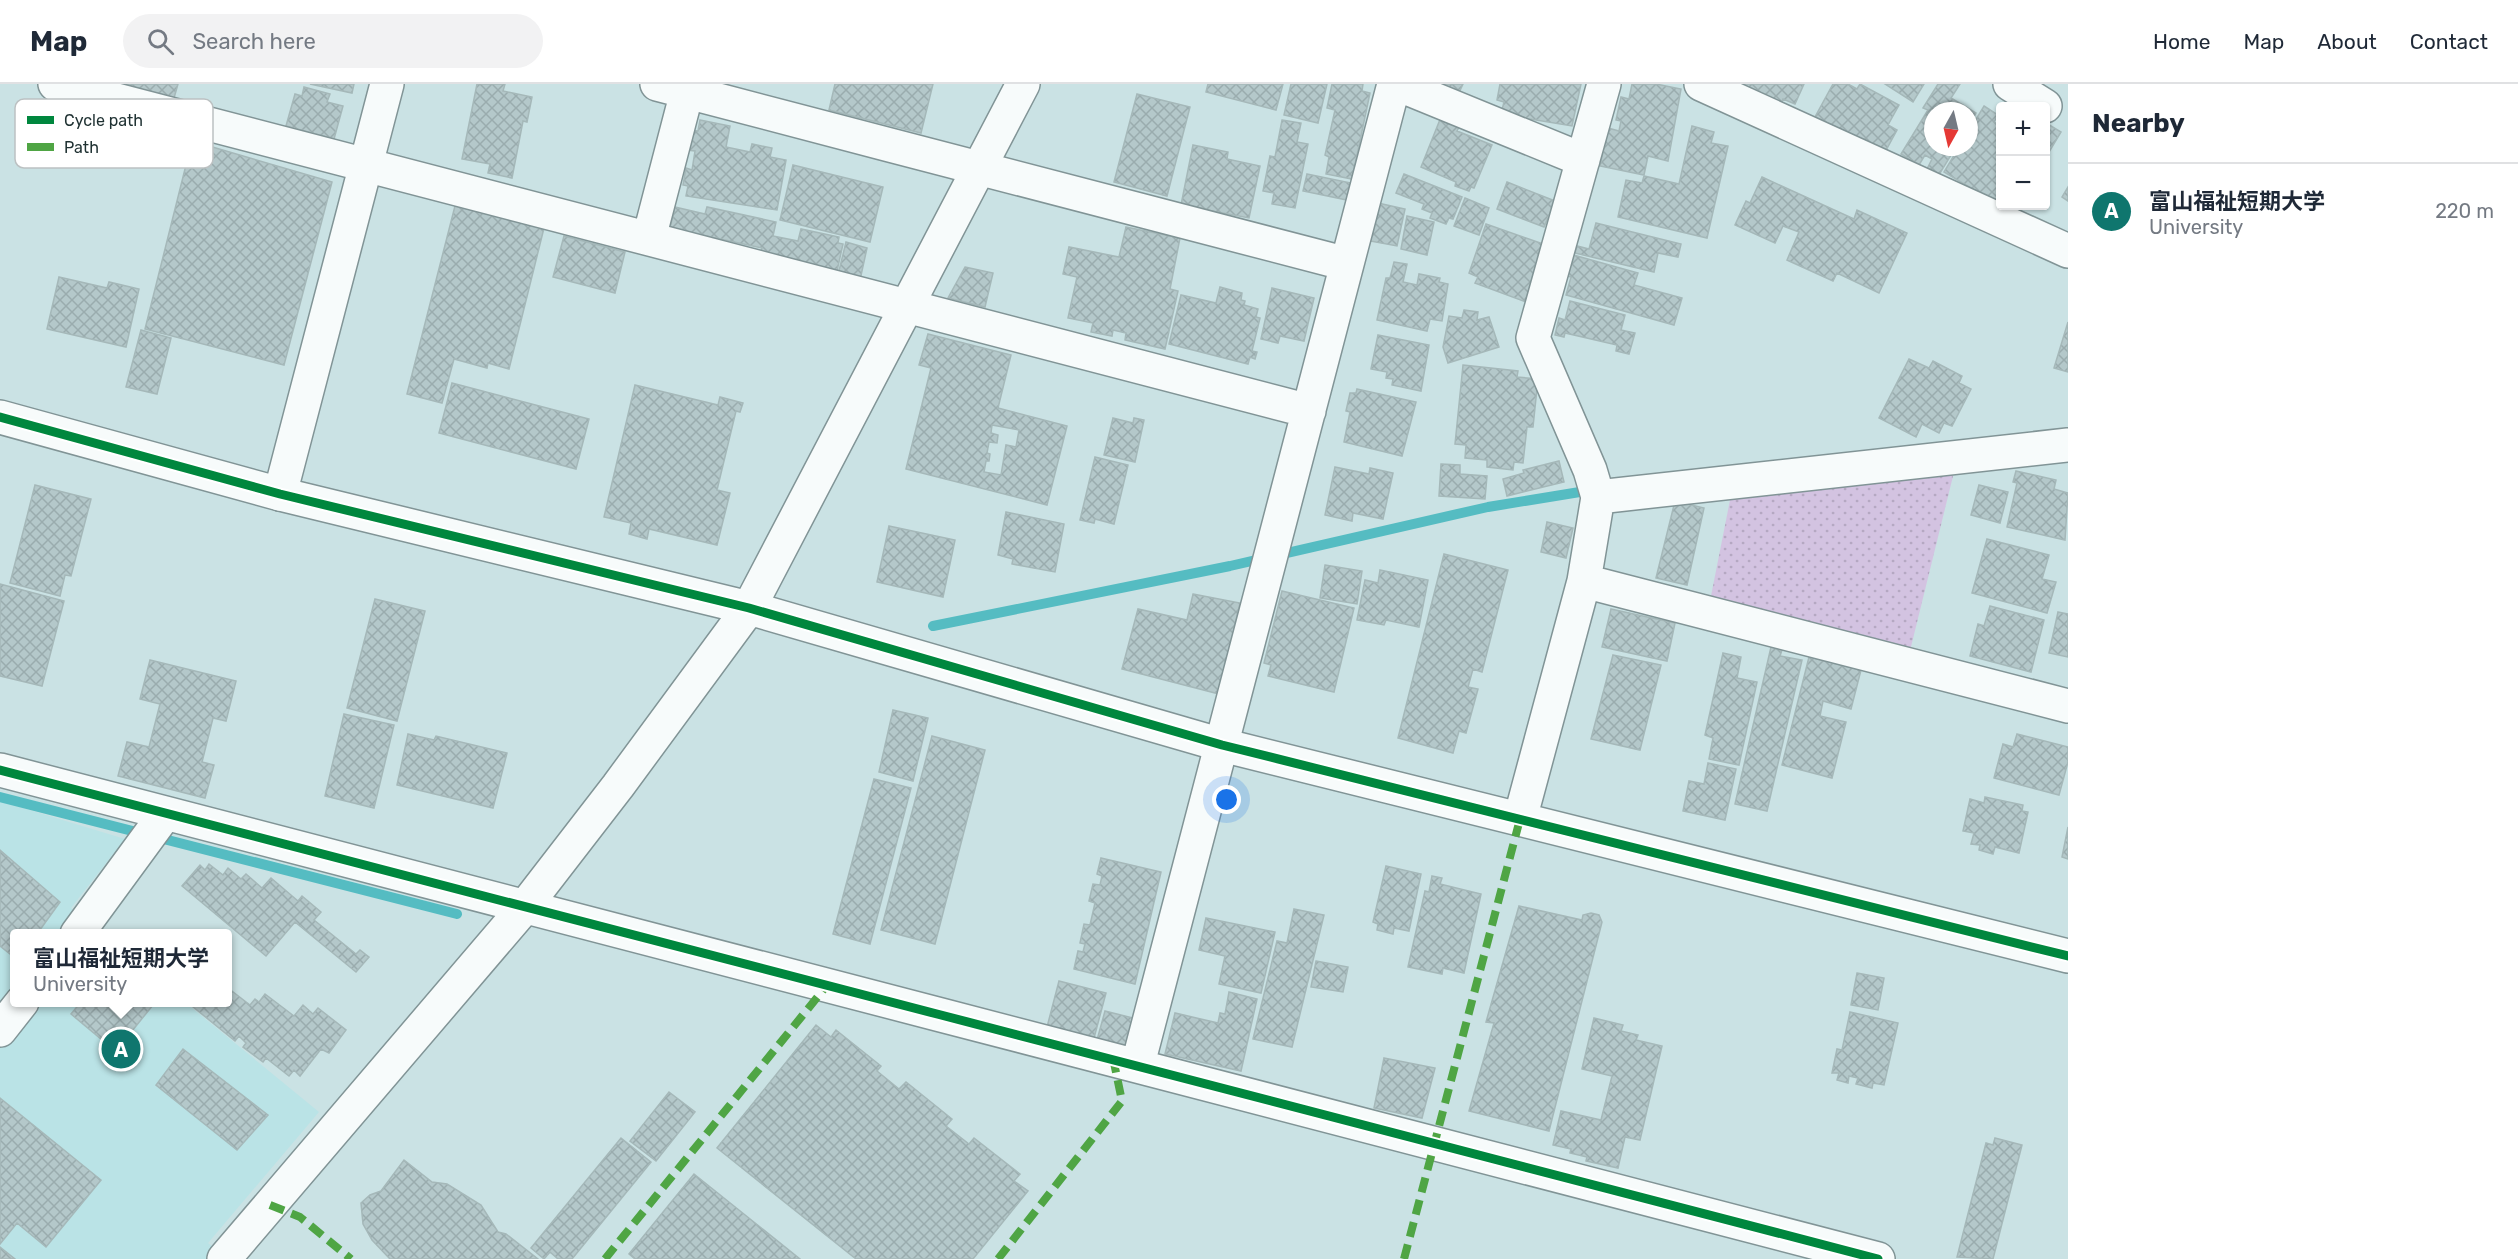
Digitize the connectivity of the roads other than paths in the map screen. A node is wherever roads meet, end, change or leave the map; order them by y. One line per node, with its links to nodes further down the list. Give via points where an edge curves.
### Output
1 (55, 84): 9 (street)
2 (387, 84): 15 (street)
3 (1023, 84): 16 (street)
4 (1398, 84): 14 (street); 19 (street)
5 (1604, 84): 14 (street)
6 (1701, 84): 18 (street)
7 (2010, 84): 10 (street)
8 (677, 87): 16 (street); 17 (street)
9 (113, 99)
10 (2037, 102)
11 (2050, 110): 12 (street)
12 (2068, 122)
13 (213, 125): 15 (street)
14 (1583, 160): 25 (street, via 1533,338)
15 (366, 165): 17 (street); 24 (street)
16 (977, 170): 19 (street); 20 (street)
17 (649, 238): 20 (street)
18 (2068, 251)
19 (1347, 264): 21 (street)
20 (908, 305): 21 (street); 27 (street)
21 (1309, 411): 29 (street)
22 (0, 417): 24 (street)
23 (2068, 445): 25 (street)
24 (280, 494): 27 (street)
25 (1598, 496): 26 (street)
26 (1584, 581): 28 (street); 32 (street)
27 (749, 609): 29 (street); 33 (street)
28 (2068, 706)
29 (1222, 745): 32 (street); 38 (street)
30 (0, 770): 31 (street)
31 (165, 814): 33 (street); 34 (street)
32 (1520, 819): 35 (street)
33 (523, 909): 38 (street); 39 (street)
34 (80, 929)
35 (2068, 956)
36 (18, 1007): 37 (street)
37 (0, 1030)
38 (1138, 1064): 40 (street)
39 (224, 1259)
40 (1878, 1259)

